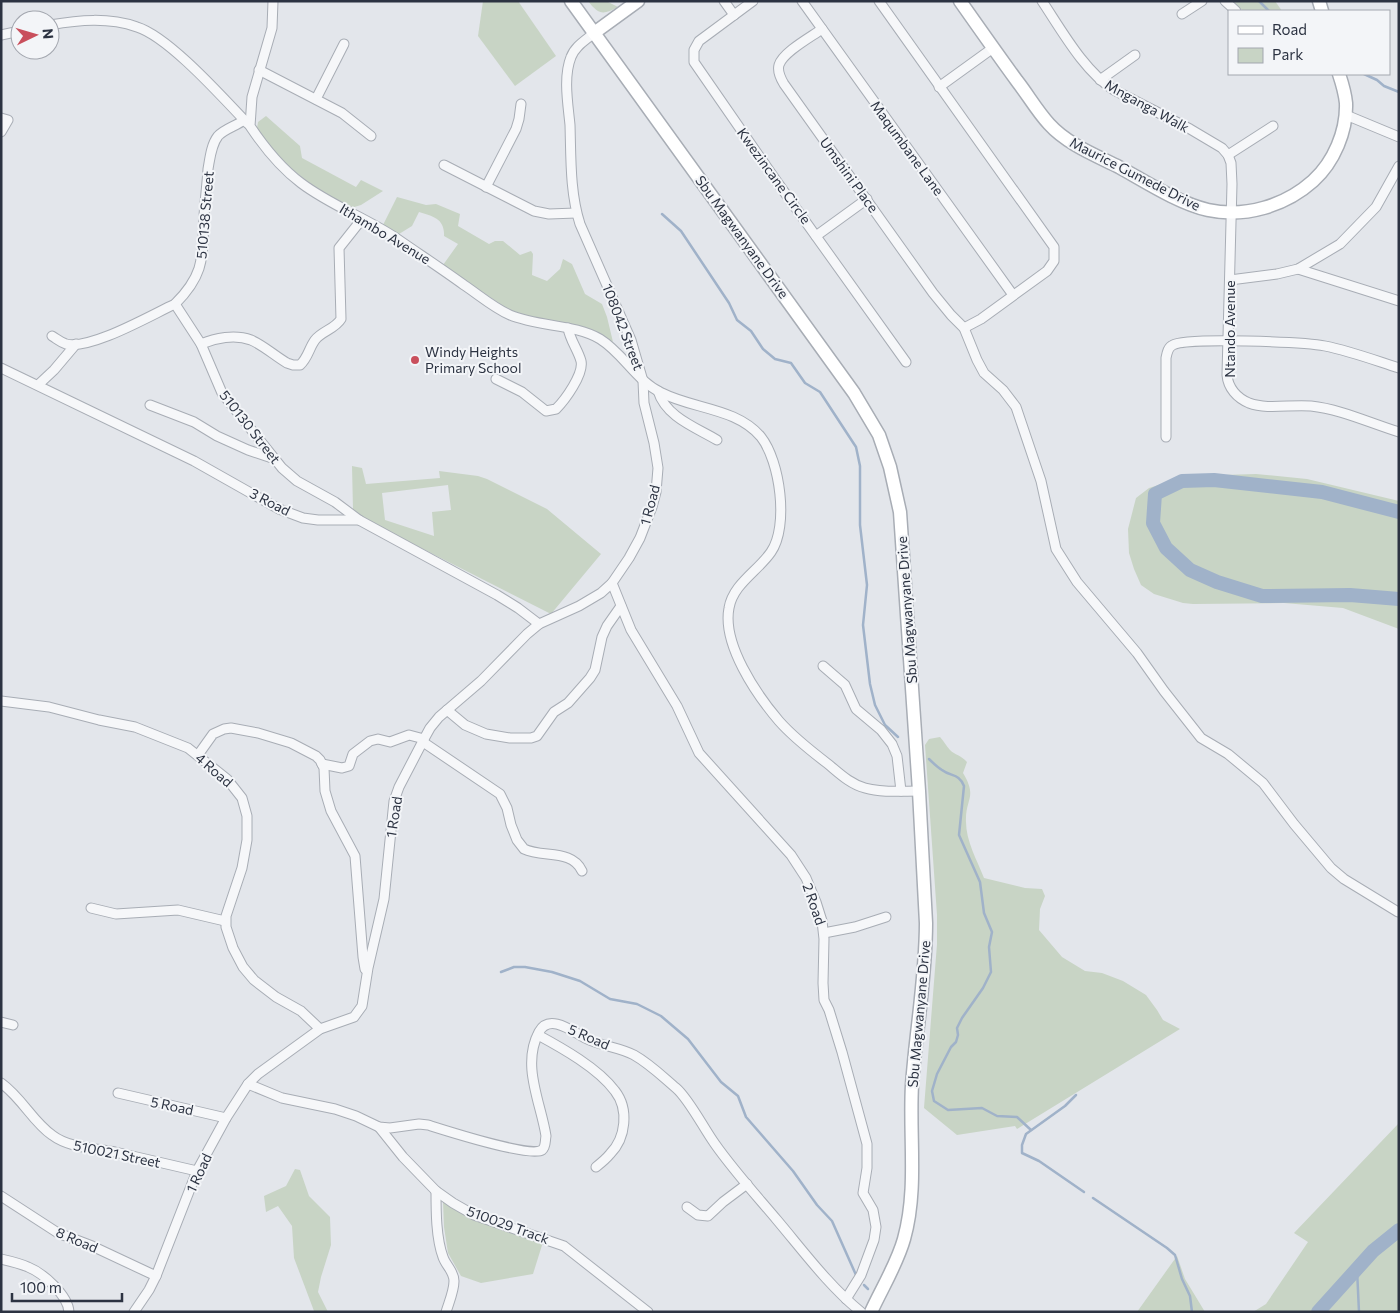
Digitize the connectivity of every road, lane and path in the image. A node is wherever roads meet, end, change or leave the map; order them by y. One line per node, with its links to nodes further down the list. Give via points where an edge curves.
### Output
1 (273, 1): 21 (street, via 272,28)
2 (572, 1): 17 (main road, Sbu Magwanyane Drive)
3 (638, 1): 17 (main road)
4 (724, 1): 14 (street)
5 (753, 1): 14 (street, Kwezincane Circle)
6 (802, 1): 16 (street, Maqumbane Lane)
7 (879, 1): 24 (street)
8 (960, 1): 19 (main road, Maurice Gumede Drive)
9 (1042, 1): 23 (street, Mnganga Walk)
10 (1202, 1): 13 (street)
11 (1225, 1): 12 (street)
12 (1235, 10)
13 (1182, 14)
14 (734, 15): 42 (street, Kwezincane Circle, via 699,41 694,50 694,62)
15 (60, 23): 29 (street, Ithambo Avenue, via 93,20 138,27 176,53)
16 (822, 29): 38 (street, Umshini Place, via 782,58 778,66 780,75); 45 (street, Maqumbane Lane)
17 (594, 33): 39 (street, 108042 Street, via 571,55 567,75); 77 (main road, Sbu Magwanyane Drive, via 854,393 879,435 900,512)
18 (344, 44): 25 (street)
19 (994, 48): 24 (street); 40 (main road, Maurice Gumede Drive, via 1059,134 1192,204 1207,210)
20 (1135, 55): 23 (street)
21 (259, 70): 25 (street); 29 (street)
22 (1336, 75): 27 (main road, Maurice Gumede Drive, via 1345,98)
23 (1100, 80): 34 (street, Mnganga Walk, via 1214,142)
24 (939, 87): 45 (street, via 1054,247 1051,266)
25 (316, 100): 32 (street, via 342,113)
26 (521, 104): 37 (street, via 516,129)
27 (1346, 115): 33 (street); 40 (main road, Maurice Gumede Drive, via 1332,157 1308,186 1281,203)
28 (1, 118): 31 (street, via 8,120)
29 (247, 123): 41 (street, Ithambo Avenue, via 271,155 300,182); 47 (street, 510138 Street, via 219,135 214,144 209,161 202,262 192,285)
30 (1273, 126): 34 (street)
31 (1, 132)
32 (371, 136)
33 (1399, 137)
34 (1228, 155): 40 (street, via 1232,170)
35 (444, 165): 37 (street)
36 (1399, 166): 43 (street, via 1376,207 1362,224 1340,244)
37 (486, 187): 39 (street, via 542,213)
38 (867, 199): 42 (street); 48 (street, Umshini Place, via 942,304)
39 (576, 212): 58 (street, 108042 Street, via 628,331)
40 (1231, 212): 44 (street, Ntando Avenue)
41 (362, 218): 49 (street, Ithambo Avenue, via 500,310 522,319); 53 (street, via 339,248 341,319 316,339 300,365 287,362 242,338 220,338)
42 (816, 236): 54 (street, Kwezincane Circle)
43 (1298, 269): 44 (street); 46 (street)
44 (1230, 280): 51 (street, Ntando Avenue)
45 (1013, 294): 48 (street)
46 (1399, 302)
47 (176, 304): 52 (street, 510138 Street, via 111,334); 53 (street, 510130 Street)
48 (963, 327): 80 (street, via 980,366 1016,407 1041,481 1056,549 1077,582 1138,653 1201,738 1228,754 1262,782 1344,880)
49 (568, 328): 57 (street, via 581,366 570,391 556,409 546,411 522,392); 58 (street, Ithambo Avenue, via 599,338)
50 (52, 336): 52 (street, via 65,344)
51 (1228, 341): 56 (street, via 1323,345); 62 (street, Ntando Avenue, via 1227,381 1234,392 1248,402 1263,406 1323,408); 63 (street, via 1180,342 1168,350)
52 (76, 344): 59 (street)
53 (200, 344): 65 (street, 510130 Street, via 222,393)
54 (906, 362)
55 (1, 368): 59 (street, 3 Road)
56 (1399, 368)
57 (496, 379)
58 (643, 381): 60 (street, 108042 Street); 67 (street, 1 Road, via 646,410 657,454 656,492 644,529)
59 (38, 385): 66 (street, 3 Road, via 194,461 292,514 318,520)
60 (658, 391): 64 (street, via 670,412); 76 (street, 108042 Street, via 673,399 738,419 762,438 772,457 780,501 780,533 773,550 732,597 728,619 733,648 760,695 792,734 847,779 865,788)
61 (150, 405): 65 (street)
62 (1399, 432)
63 (1166, 437)
64 (717, 440)
65 (274, 459): 66 (street, 510130 Street, via 297,481)
66 (360, 520): 69 (street, 3 Road, via 497,595)
67 (612, 582): 68 (street, 2 Road); 69 (street, 1 Road, via 579,606)
68 (621, 606): 72 (street, via 602,637 590,678 554,712 538,736 510,738 486,734 465,725); 83 (street, 2 Road, via 644,654 682,717 698,753 798,865 816,902)
69 (539, 624): 72 (street, 1 Road)
70 (824, 666): 76 (street, via 845,685 856,709 892,744 897,756)
71 (1, 701): 74 (street, 4 Road, via 49,707 136,727)
72 (447, 710): 73 (street, 1 Road, via 430,728)
73 (424, 740): 75 (street, via 409,735 392,742 374,740 353,754 349,766 342,768); 78 (street, via 500,794 517,840 524,849 572,859); 84 (street, 1 Road, via 394,800 384,899)
74 (198, 755): 75 (street, via 213,734 231,728 291,742 316,756); 82 (street, 4 Road, via 228,779 242,798 247,816 244,861)
75 (322, 764): 84 (street, via 331,811 355,856)
76 (901, 791): 77 (street, 108042 Street)
77 (920, 791): 108 (main road, Sbu Magwanyane Drive, via 926,956 912,1084 910,1214 904,1241)
78 (582, 871)
79 (91, 908): 82 (street, via 116,914 178,910)
80 (1398, 912)
81 (886, 917): 83 (street)
82 (225, 922): 87 (street, 4 Road, via 232,948 248,974 265,990 306,1015)
83 (824, 933): 102 (street, 2 Road, via 824,1000 867,1144 864,1196 873,1210 876,1227 861,1275)
84 (367, 977): 87 (street, 1 Road, via 359,1012 354,1017)
85 (1, 1022): 86 (street)
86 (13, 1025)
87 (320, 1029): 90 (street, 1 Road)
88 (538, 1035): 93 (street, via 532,1062 546,1136 541,1151 493,1144 428,1125); 94 (street, via 594,1070 617,1094 623,1111 623,1132 611,1154); 96 (street, 5 Road, via 545,1025 560,1024 590,1041 634,1055 679,1090 715,1145)
89 (1, 1083): 95 (street, 510021 Street, via 50,1134 66,1143)
90 (248, 1084): 92 (street, 1 Road); 93 (street, via 282,1098 356,1116)
91 (118, 1093): 92 (street, 5 Road)
92 (226, 1118): 95 (street, 1 Road)
93 (379, 1127): 97 (street, 510029 Track)
94 (596, 1167)
95 (197, 1171): 101 (street, 1 Road)
96 (747, 1184): 99 (street, via 708,1216 698,1215); 102 (street, 5 Road, via 808,1259)
97 (436, 1191): 105 (street, via 443,1259 454,1278); 106 (street, 510029 Track, via 474,1214 564,1246)
98 (1, 1196): 101 (street, 8 Road, via 58,1233)
99 (687, 1207)
100 (1, 1258): 103 (street, via 39,1274 62,1294)
101 (156, 1276): 104 (street, 1 Road)
102 (846, 1299): 107 (street, 5 Road)
103 (69, 1312)
104 (134, 1312)
105 (446, 1312)
106 (648, 1312)
107 (862, 1312)
108 (872, 1312)

